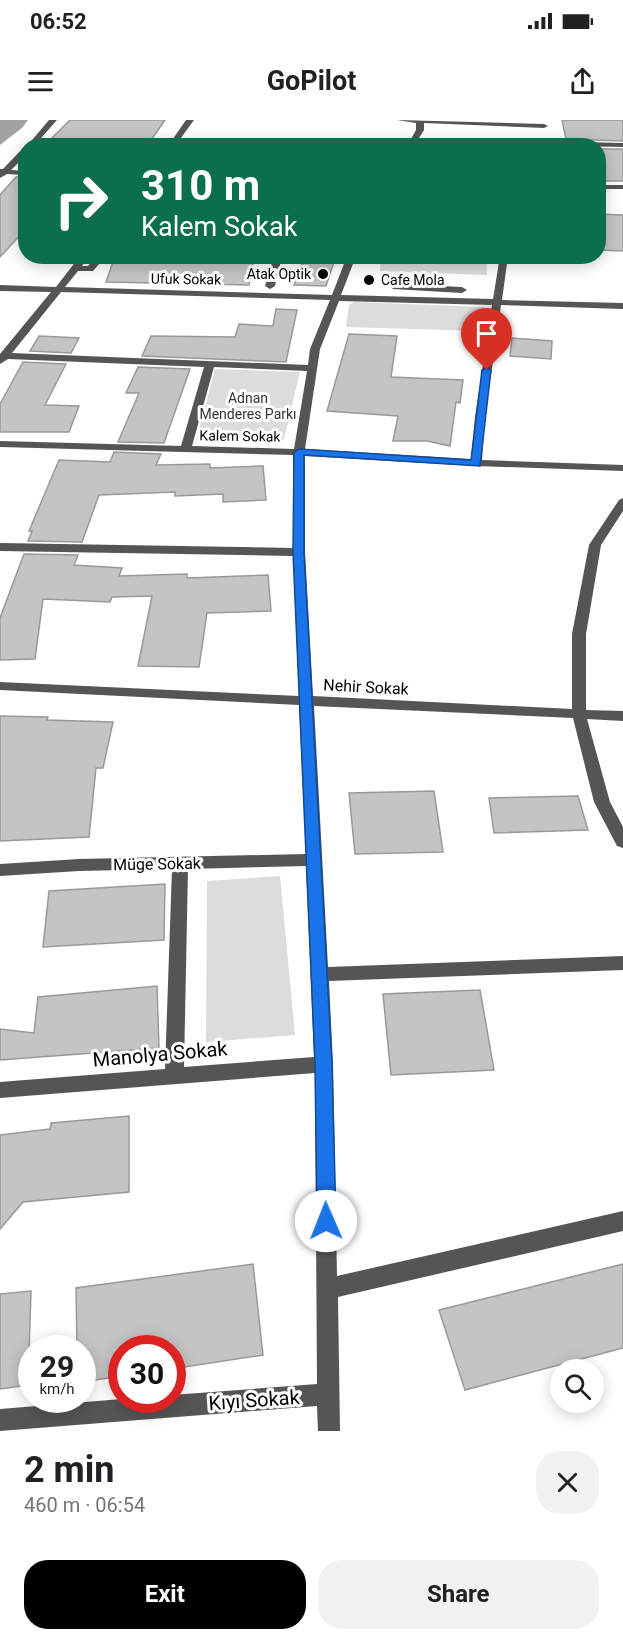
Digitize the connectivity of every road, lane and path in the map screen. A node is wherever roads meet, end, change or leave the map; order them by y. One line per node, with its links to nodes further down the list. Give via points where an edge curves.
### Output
1 (53, 120): 6 (street)
2 (190, 120): 7 (street)
3 (401, 120): 4 (street)
4 (420, 120): 5 (street); 8 (street)
5 (544, 123): 9 (street)
6 (37, 138)
7 (177, 138)
8 (415, 138)
9 (538, 138)
10 (606, 145): 11 (street)
11 (623, 145)
12 (18, 158): 13 (street)
13 (2, 173): 14 (street)
14 (18, 173)
15 (606, 187): 16 (street)
16 (623, 187)
17 (79, 264): 22 (street)
18 (95, 264): 22 (street, via 90,269)
19 (276, 264): 23 (street)
20 (349, 264): 29 (street)
21 (503, 264): 31 (street)
22 (76, 268): 27 (street)
23 (270, 286)
24 (396, 287): 26 (street)
25 (0, 288): 27 (street, Ufuk Sokak)
26 (413, 288): 28 (street); 30 (street)
27 (61, 290): 29 (street, Ufuk Sokak); 33 (street)
28 (473, 291)
29 (336, 297): 30 (street, Ufuk Sokak); 35 (street)
30 (410, 299): 31 (street, Ufuk Sokak)
31 (496, 301): 32 (street, Ufuk Sokak); 39 (street)
32 (623, 306)
33 (2, 359): 34 (street)
34 (210, 365): 35 (street); 37 (street)
35 (311, 368): 38 (street)
36 (0, 444): 37 (street, Kalem Sokak)
37 (185, 450): 38 (street, Kalem Sokak)
38 (299, 452): 39 (street, Kalem Sokak); 43 (street)
39 (476, 463): 40 (street, Kalem Sokak)
40 (623, 468)
41 (623, 502): 46 (street, via 595,545 579,634)
42 (0, 547): 43 (street)
43 (299, 552): 45 (street)
44 (0, 686): 45 (street, Nehir Sokak)
45 (308, 702): 46 (street, Nehir Sokak); 49 (street)
46 (579, 715): 47 (street, Nehir Sokak); 48 (street, via 602,802)
47 (623, 716)
48 (623, 842)
49 (314, 860): 50 (street, Müge Sokak); 53 (street)
50 (180, 863): 51 (street, Müge Sokak); 55 (street)
51 (0, 870)
52 (623, 963): 53 (street)
53 (320, 974): 54 (street)
54 (324, 1064): 55 (street, Manolya Sokak); 58 (street)
55 (174, 1076): 56 (street, Manolya Sokak)
56 (0, 1090)
57 (623, 1221): 58 (street)
58 (327, 1289): 59 (street)
59 (328, 1394): 60 (street, Kıyı Sokak); 61 (street)
60 (0, 1419)
61 (329, 1431)

